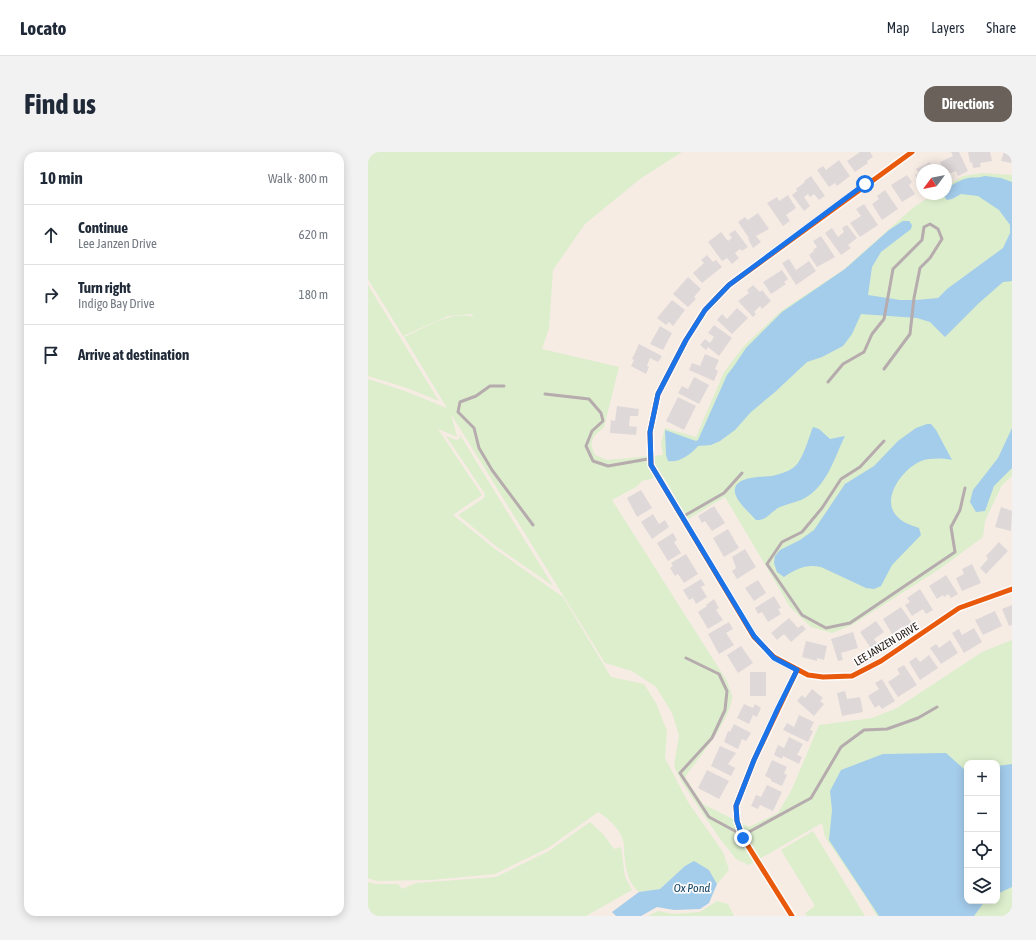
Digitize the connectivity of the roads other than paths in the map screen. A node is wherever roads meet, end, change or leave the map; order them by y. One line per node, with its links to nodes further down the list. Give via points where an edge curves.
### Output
1 (912, 152): 14 (street, LEE JANZEN DRIVE, via 729,285 705,310 658,394 650,432 651,465 754,636 774,658)
2 (884, 369): 3 (lane, via 910,334 920,268 942,239 938,229 930,224 924,227 922,240 893,269 884,319 872,334 864,352 843,364)
3 (828, 382)
4 (504, 386): 11 (lane, via 490,386 476,396 460,402 458,412 474,428 480,448 492,470)
5 (545, 394): 7 (lane, via 589,399 601,413 603,421 592,431 586,446 593,461 608,466)
6 (884, 441): 9 (lane, via 860,467 841,479 802,532 782,542 767,564 802,616 826,628 850,623 955,552 951,527 960,510)
7 (648, 459)
8 (742, 473): 10 (lane, via 724,493)
9 (965, 488)
10 (684, 516)
11 (533, 525)
12 (1012, 589): 14 (street, LEE JANZEN DRIVE, via 959,608 881,661 852,676 823,678)
13 (686, 658): 16 (lane, via 720,674 727,691 725,710 712,738 680,773 709,817)
14 (797, 670): 18 (street, via 757,754 736,806 737,821 743,838)
15 (937, 708): 17 (lane, via 887,729 864,730 841,747 811,798)
16 (735, 831)
17 (747, 833)
18 (792, 916)

